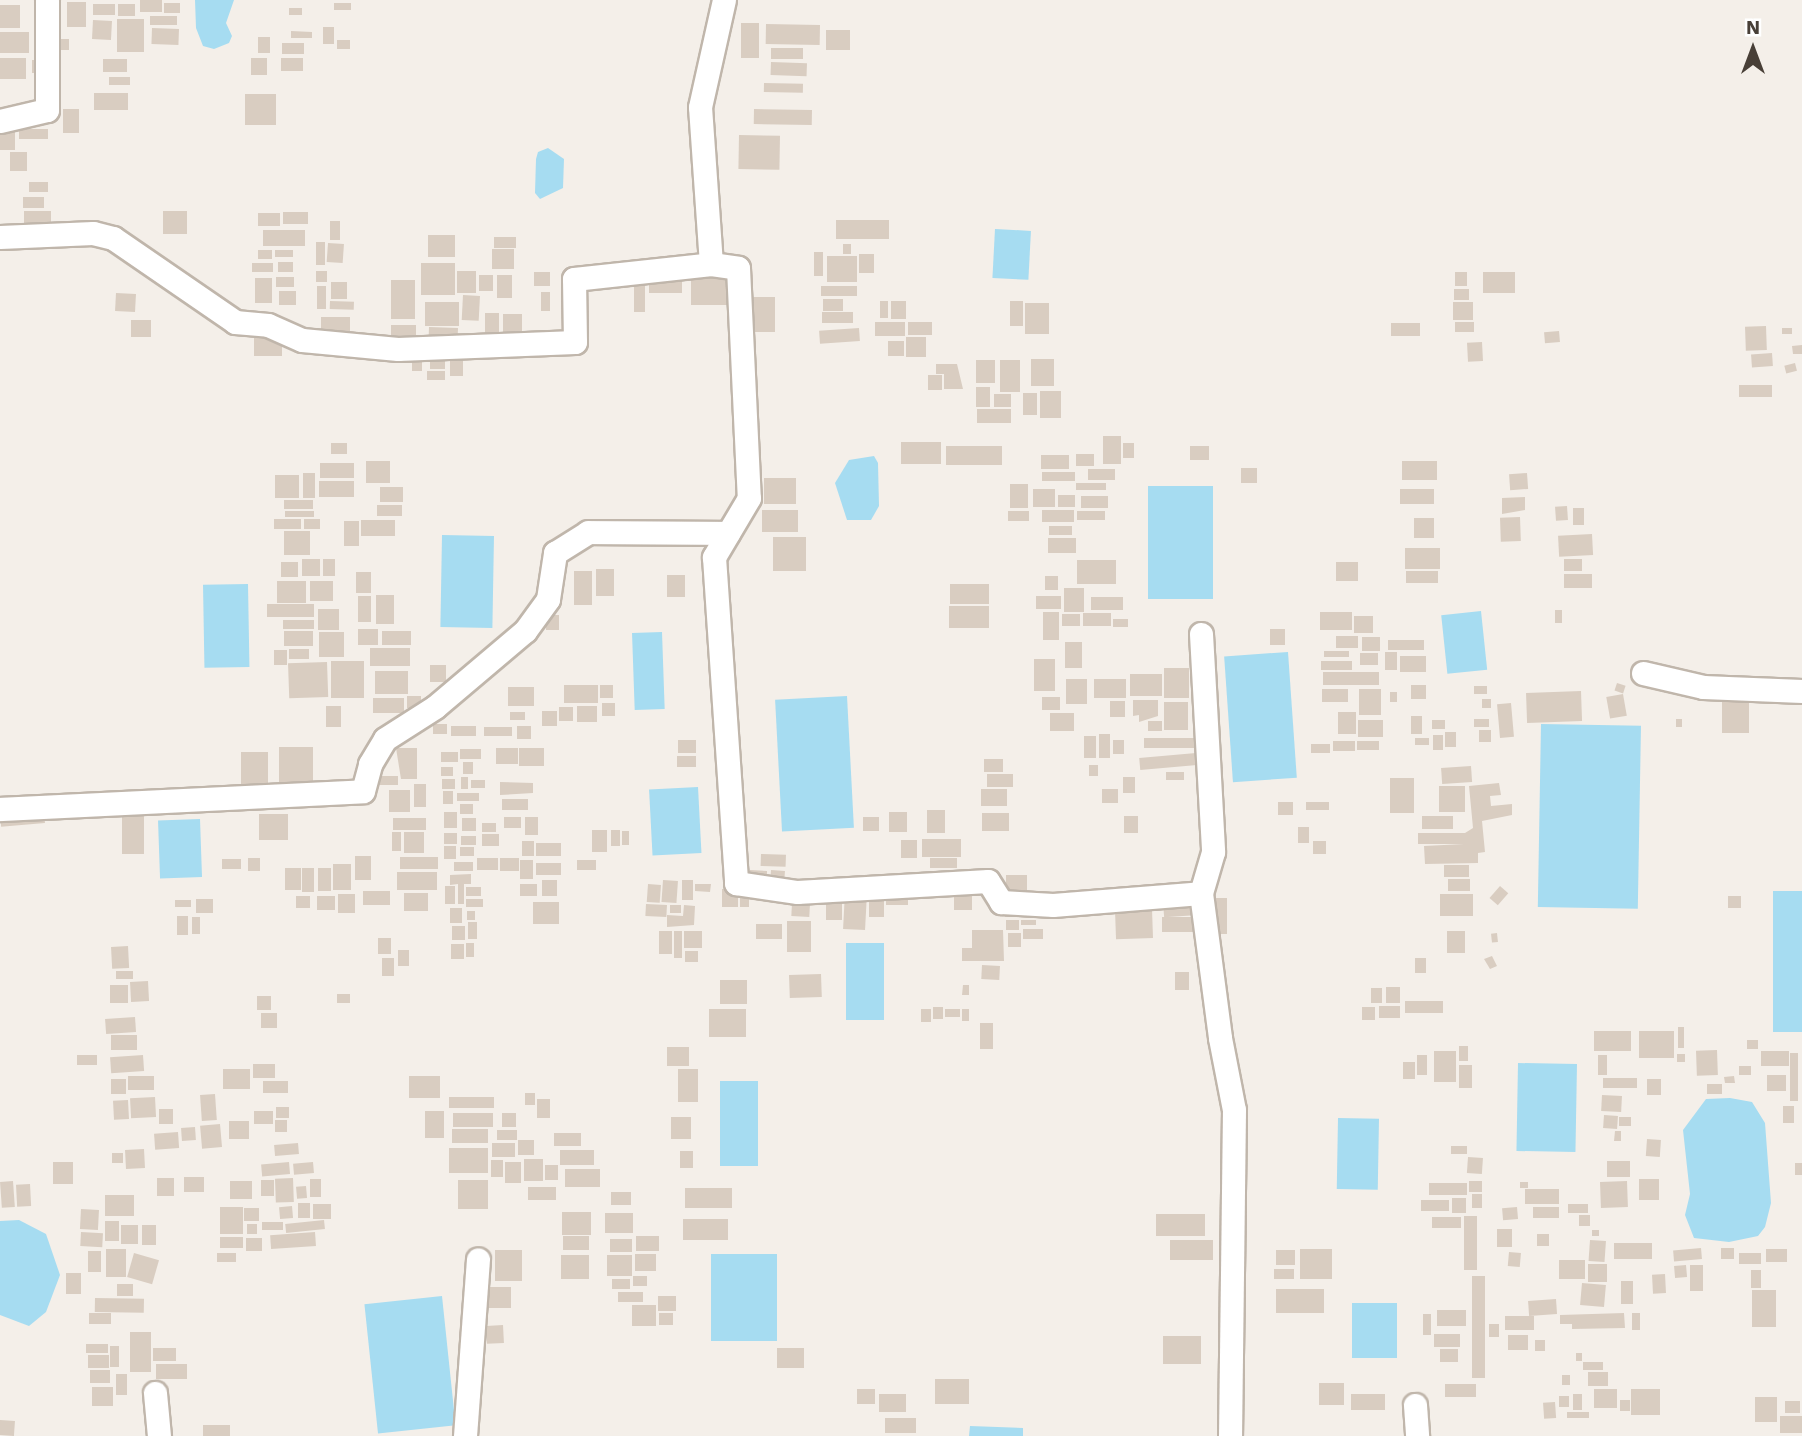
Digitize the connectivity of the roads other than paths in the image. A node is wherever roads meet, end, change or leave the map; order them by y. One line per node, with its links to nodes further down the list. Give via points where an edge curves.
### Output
1 (47, 0): 3 (street, via 47,110)
2 (724, 0): 5 (street, via 700,107)
3 (0, 121)
4 (0, 237): 5 (street, via 93,233 113,238 235,322 268,326 302,340 398,349 575,342 574,279)
5 (711, 264): 6 (street, via 738,268 749,498)
6 (728, 533): 10 (street, via 588,532 555,553 548,599 525,631 435,707 385,739 370,764 363,791); 11 (street, via 714,557 736,883 797,892 988,881 1001,902 1053,905)
7 (1201, 634): 11 (street, via 1213,852)
8 (1643, 673): 9 (street, via 1703,687)
9 (1802, 691)
10 (0, 809)
11 (1201, 893): 17 (street, via 1234,1110)
12 (478, 1259): 16 (street)
13 (155, 1393): 15 (street)
14 (1415, 1405): 18 (street)
15 (159, 1436)
16 (465, 1436)
17 (1230, 1436)
18 (1417, 1436)

